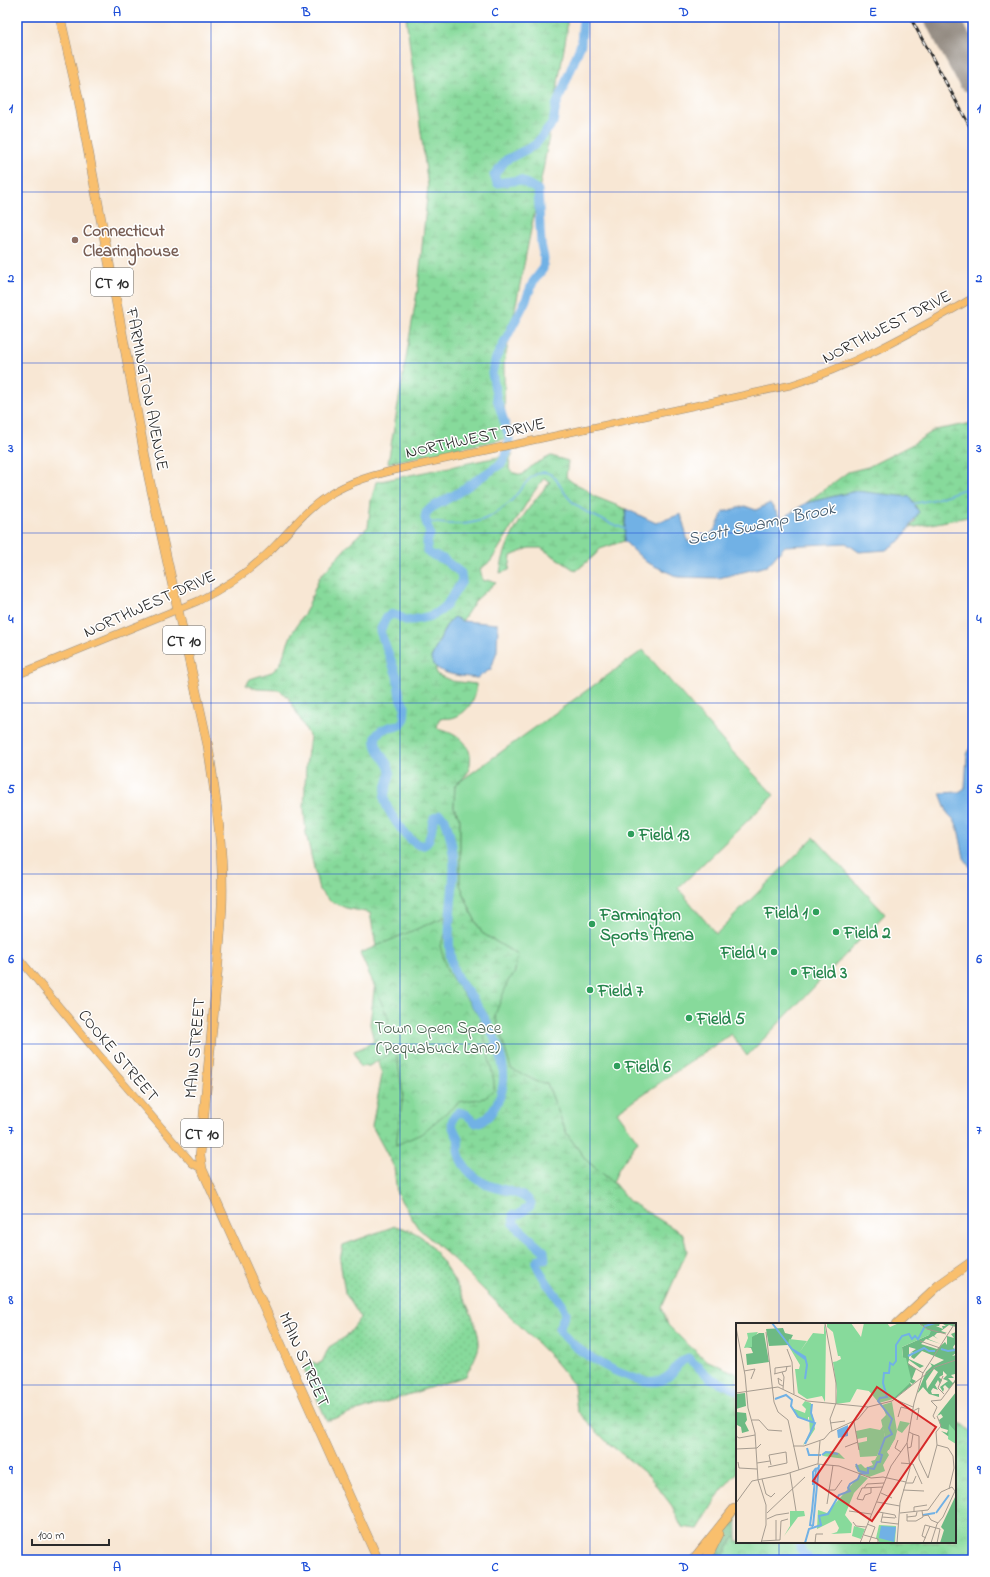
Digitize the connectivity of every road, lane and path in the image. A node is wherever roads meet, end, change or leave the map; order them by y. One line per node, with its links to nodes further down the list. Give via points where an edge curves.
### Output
1 (60, 17): 3 (highway, FARMINGTON AVENUE / CT 10, via 78,92 149,478)
2 (973, 298): 3 (main road, NORTHWEST DRIVE, via 867,356 814,378 773,390 391,471 360,480 317,503 271,550 242,575 207,596)
3 (176, 608): 4 (highway, FARMINGTON AVENUE / CT 10); 5 (main road, NORTHWEST DRIVE)
4 (191, 672): 7 (highway, MAIN STREET / CT 10, via 210,760 221,855 222,905 201,1149)
5 (17, 675)
6 (17, 956): 7 (main road, COOKE STREET, via 102,1060 192,1163)
7 (202, 1169): 11 (highway, MAIN STREET / CT 10)
8 (973, 1261): 9 (highway, via 939,1285)
9 (898, 1323)
10 (736, 1507): 12 (highway); 13 (highway)
11 (378, 1560)
12 (693, 1560)
13 (706, 1560)

